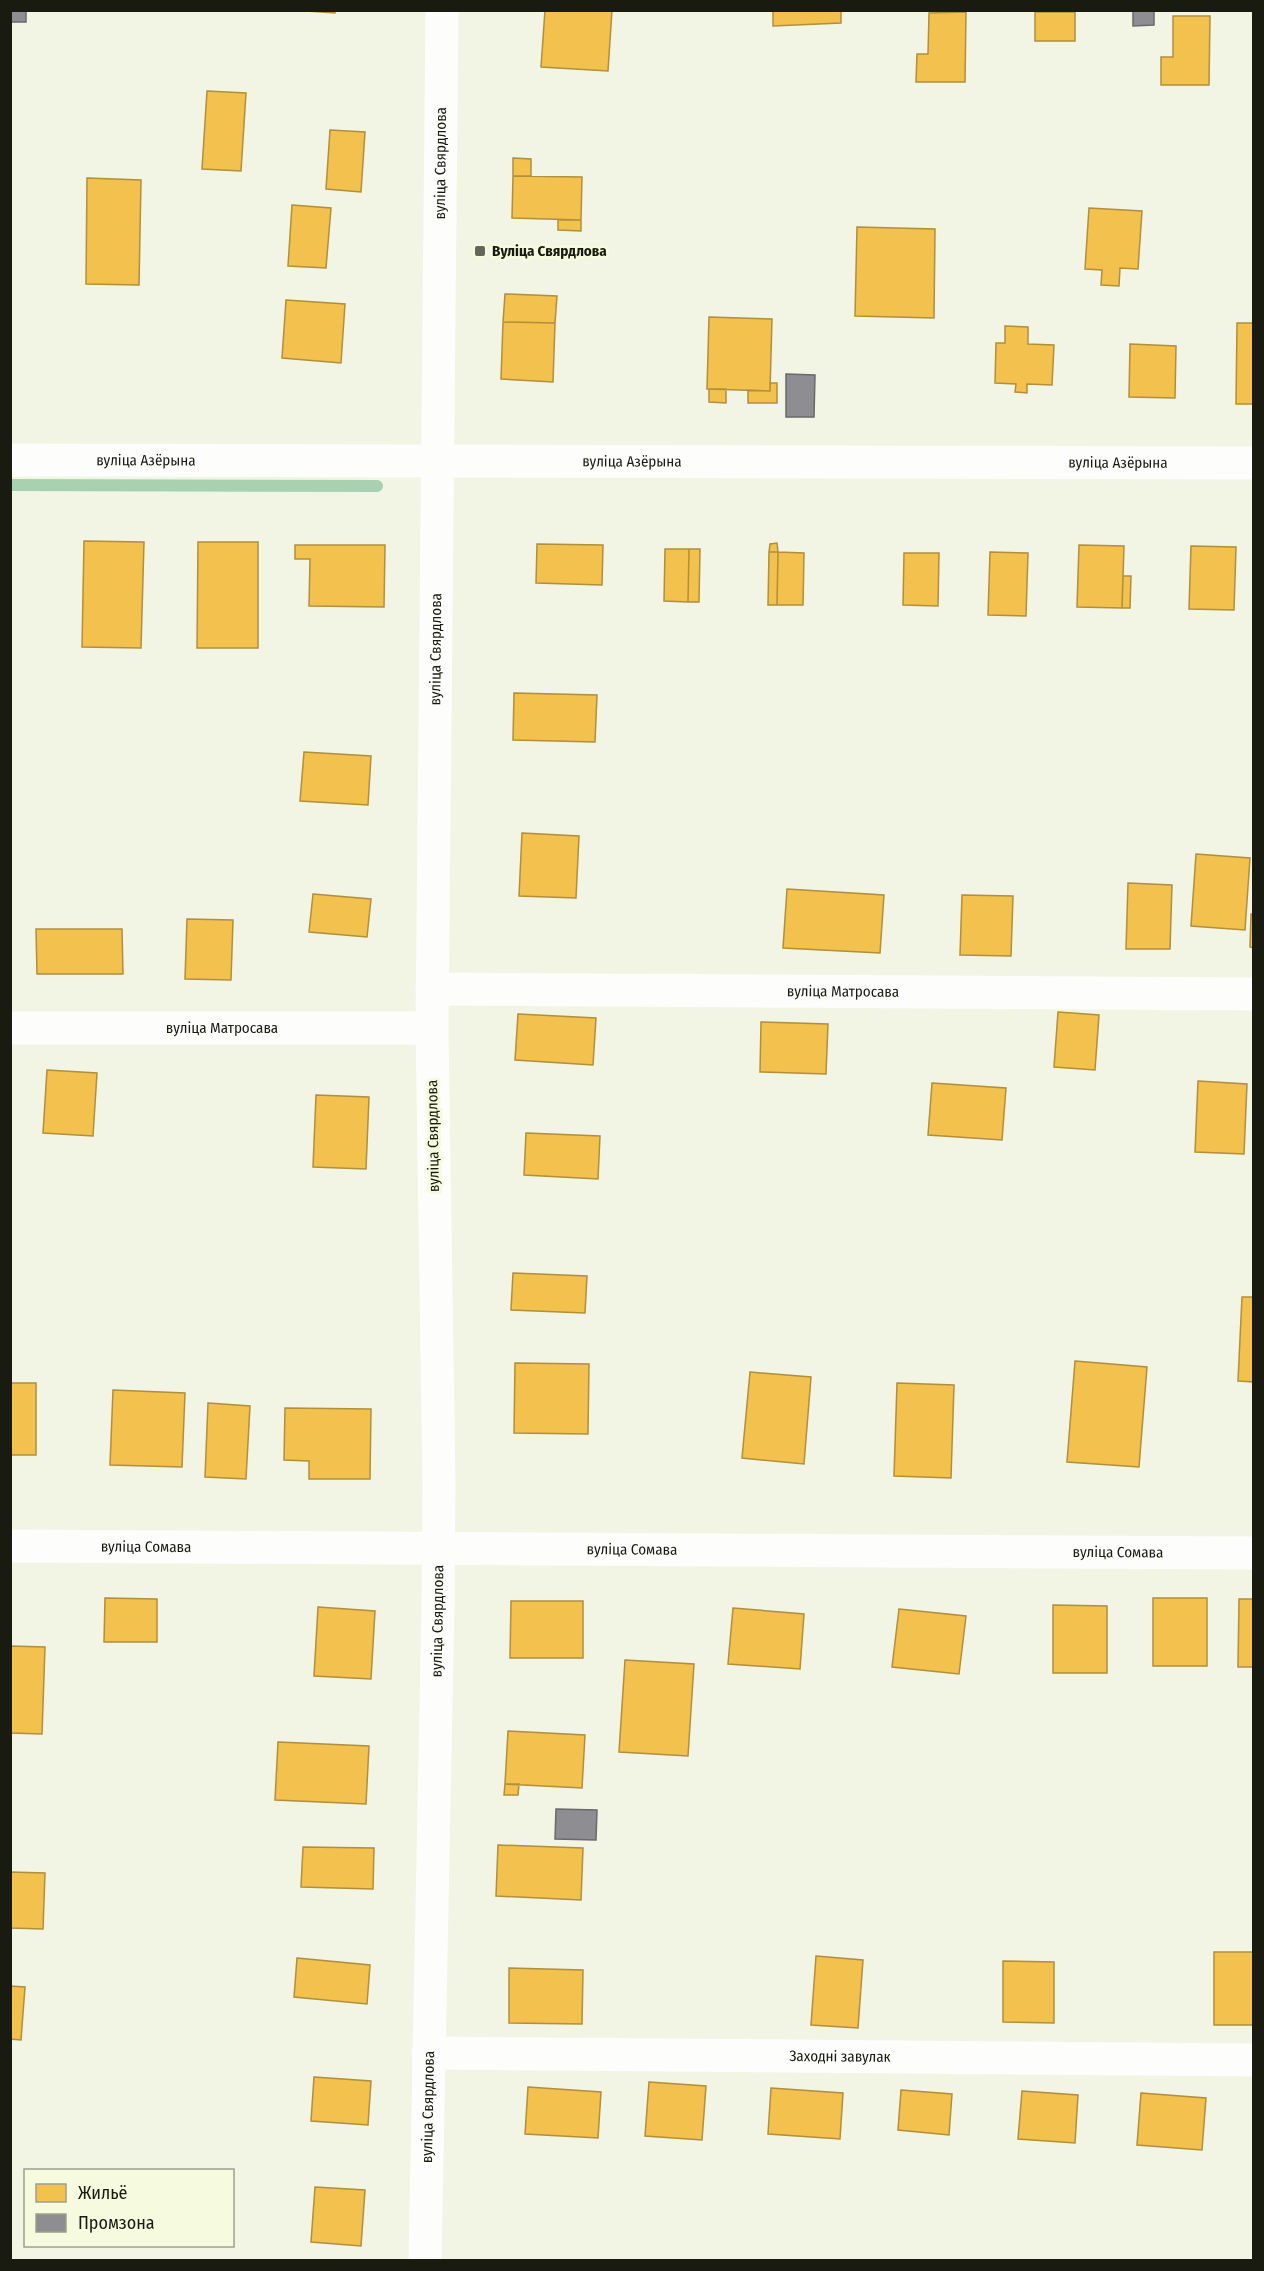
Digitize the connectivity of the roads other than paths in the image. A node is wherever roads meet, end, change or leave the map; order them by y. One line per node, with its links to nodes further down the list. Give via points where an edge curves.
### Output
1 (442, 10): 3 (street, вуліца Свярдлова)
2 (10, 460): 3 (street, вуліца Азёрына)
3 (439, 461): 4 (street, вуліца Азёрына); 5 (street, вуліца Свярдлова)
4 (1254, 463)
5 (432, 989): 6 (street, вуліца Матросава); 8 (street, вуліца Свярдлова)
6 (1254, 994)
7 (10, 1028): 8 (street, вуліца Матросава)
8 (432, 1028): 10 (street, вуліца Свярдлова)
9 (10, 1546): 10 (street, вуліца Сомава)
10 (438, 1549): 11 (street, вуліца Сомава); 12 (street, вуліца Свярдлова)
11 (1254, 1553)
12 (428, 2053): 13 (street, Заходні завулак); 14 (street, вуліца Свярдлова)
13 (1254, 2060)
14 (425, 2260)

